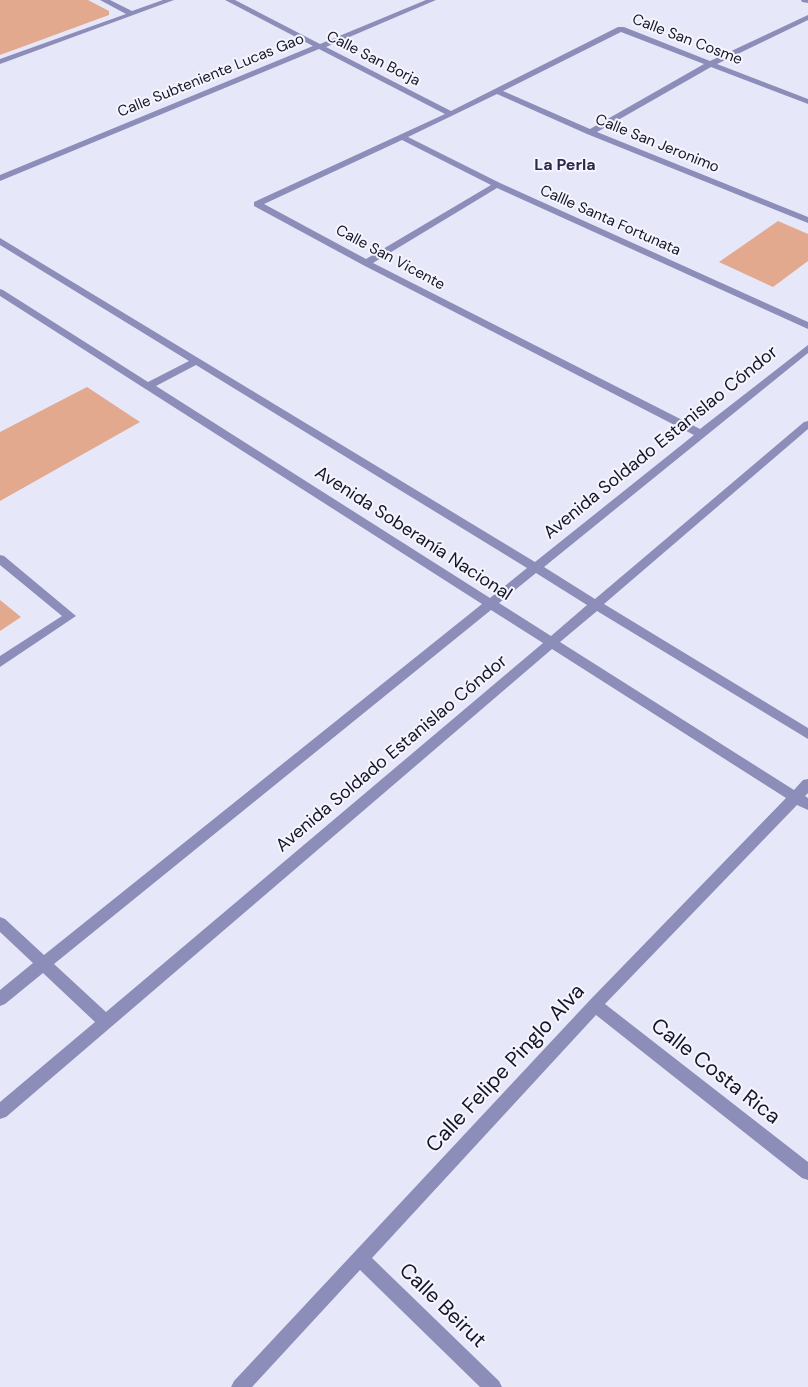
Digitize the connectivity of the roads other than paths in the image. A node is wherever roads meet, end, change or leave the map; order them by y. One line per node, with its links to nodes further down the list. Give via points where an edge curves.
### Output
1 (104, 0): 5 (street)
2 (170, 0): 5 (street)
3 (229, 0): 7 (street, Calle San Borja)
4 (432, 0): 7 (street, Calle Subteniente Lucas Gao)
5 (132, 14): 8 (street)
6 (808, 17): 9 (street)
7 (319, 46): 12 (street, Calle San Borja); 15 (street, Calle Subteniente Lucas Gao)
8 (0, 62)
9 (710, 64): 10 (street, Calle San Cosme, via 621,29); 11 (street, Calle San Cosme); 13 (street)
10 (497, 91): 12 (street, Calle San Cosme); 13 (street, Calle San Jeronimo)
11 (808, 102)
12 (451, 114): 14 (street, Calle San Vicente)
13 (590, 132): 17 (street, Calle San Jeronimo)
14 (402, 137): 16 (street, Callle Santa Fortunata); 19 (street, Calle San Vicente, via 257,204)
15 (0, 178)
16 (497, 184): 19 (street); 21 (street, Callle Santa Fortunata)
17 (808, 220)
18 (0, 242): 23 (street, Avenida Soberanía Nacional)
19 (366, 263): 26 (street, Calle San Vicente)
20 (0, 292): 24 (street, Avenida Soberanía Nacional)
21 (808, 326)
22 (808, 348): 26 (street, Avenida Soldado Estanislao Cóndor)
23 (196, 361): 24 (street); 28 (street, Avenida Soberanía Nacional)
24 (148, 386): 29 (street, Avenida Soberanía Nacional)
25 (808, 424): 30 (street, Avenida Soldado Estanislao Cóndor)
26 (701, 434): 28 (street, Avenida Soldado Estanislao Cóndor)
27 (0, 559): 32 (street, via 70,616)
28 (535, 568): 29 (street, Avenida Soldado Estanislao Cóndor); 30 (street, Avenida Soberanía Nacional)
29 (490, 604): 31 (street, Avenida Soberanía Nacional); 37 (street, Avenida Soldado Estanislao Cóndor)
30 (596, 605): 31 (street, Avenida Soldado Estanislao Cóndor); 33 (street, Avenida Soberanía Nacional)
31 (551, 642): 35 (street, Avenida Soberanía Nacional); 40 (street, Avenida Soldado Estanislao Cóndor)
32 (0, 662)
33 (808, 734)
34 (808, 784): 35 (street, Calle Felipe Pinglo Alva)
35 (802, 801): 39 (street, Calle Felipe Pinglo Alva)
36 (0, 923): 37 (street)
37 (44, 964): 38 (street, Avenida Soldado Estanislao Cóndor); 40 (street)
38 (0, 999)
39 (595, 1005): 42 (street, Calle Costa Rica); 43 (street, Calle Felipe Pinglo Alva)
40 (106, 1022): 41 (street, Avenida Soldado Estanislao Cóndor)
41 (0, 1112)
42 (808, 1172)
43 (360, 1258): 44 (street, Calle Felipe Pinglo Alva); 45 (street, Calle Beirut)
44 (240, 1387)
45 (493, 1387)

